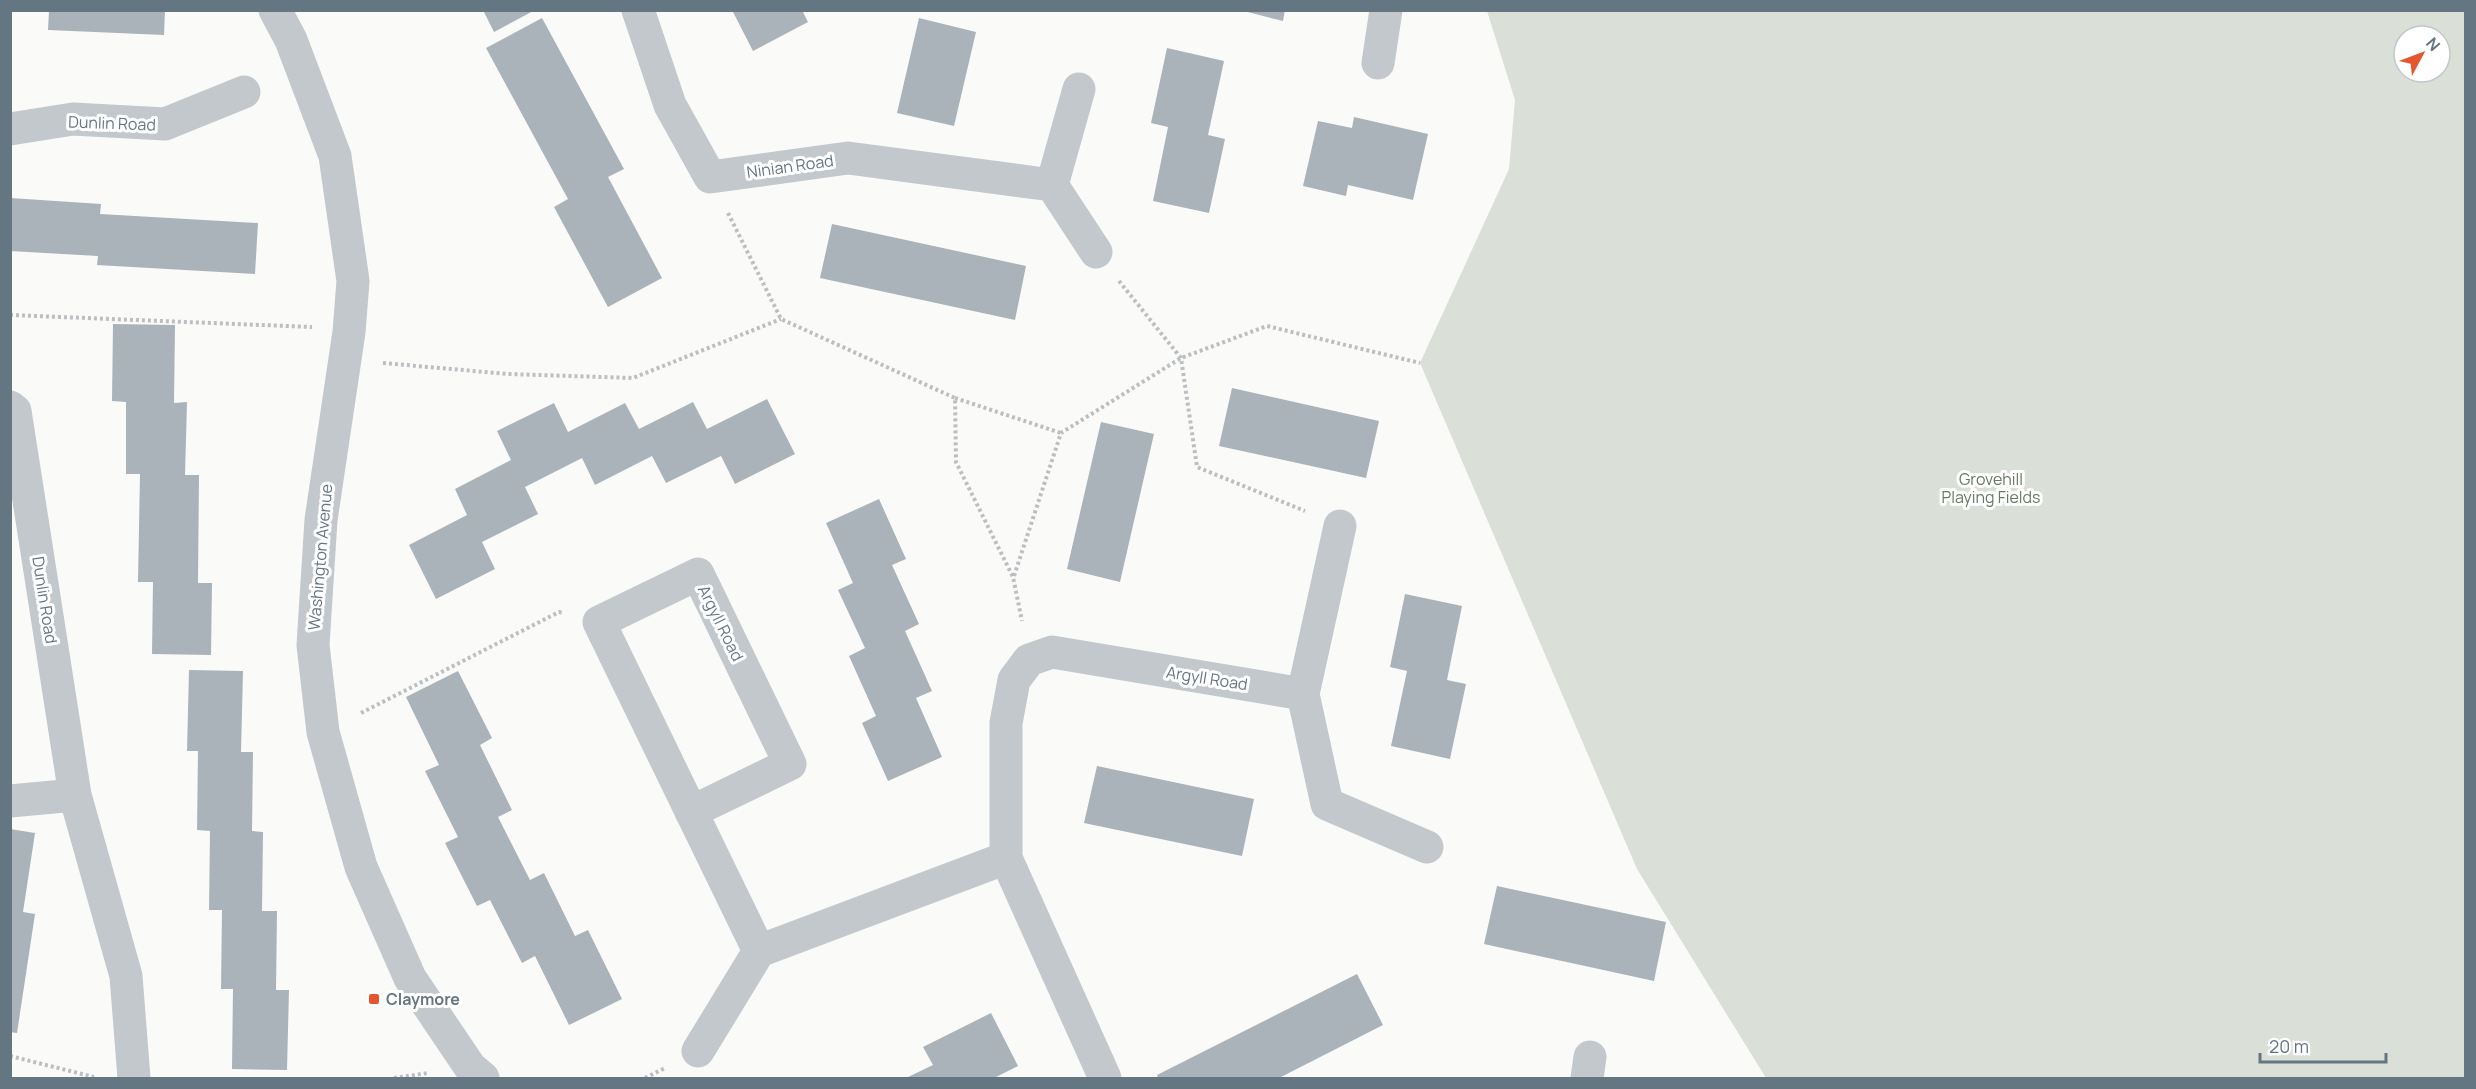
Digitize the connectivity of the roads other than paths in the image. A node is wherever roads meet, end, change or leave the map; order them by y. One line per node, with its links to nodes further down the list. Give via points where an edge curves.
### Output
1 (275, 10): 21 (street, Washington Avenue, via 291,40 335,156 353,281 321,520 314,634 322,732 361,867 410,978 470,1067)
2 (638, 10): 8 (street, Ninian Road, via 670,105 710,177 848,158)
3 (1386, 10): 4 (street)
4 (1378, 63)
5 (1079, 89): 8 (street)
6 (244, 92): 7 (street, Dunlin Road, via 165,124 73,119)
7 (10, 129)
8 (1052, 185): 9 (street)
9 (1096, 252)
10 (10, 407): 13 (street, Dunlin Road, via 15,411)
11 (1340, 526): 12 (street)
12 (1303, 694): 16 (street, via 1327,804); 17 (street, Argyll Road, via 1052,652 1029,660 1014,680 1006,723)
13 (75, 795): 14 (street); 20 (street, Dunlin Road, via 126,976)
14 (10, 801)
15 (691, 812): 15 (street, Argyll Road, via 599,622 698,574 790,764); 18 (street)
16 (1428, 847)
17 (1006, 858): 18 (street); 22 (street)
18 (759, 951): 19 (street)
19 (698, 1051)
20 (134, 1078)
21 (483, 1078)
22 (1105, 1078)

